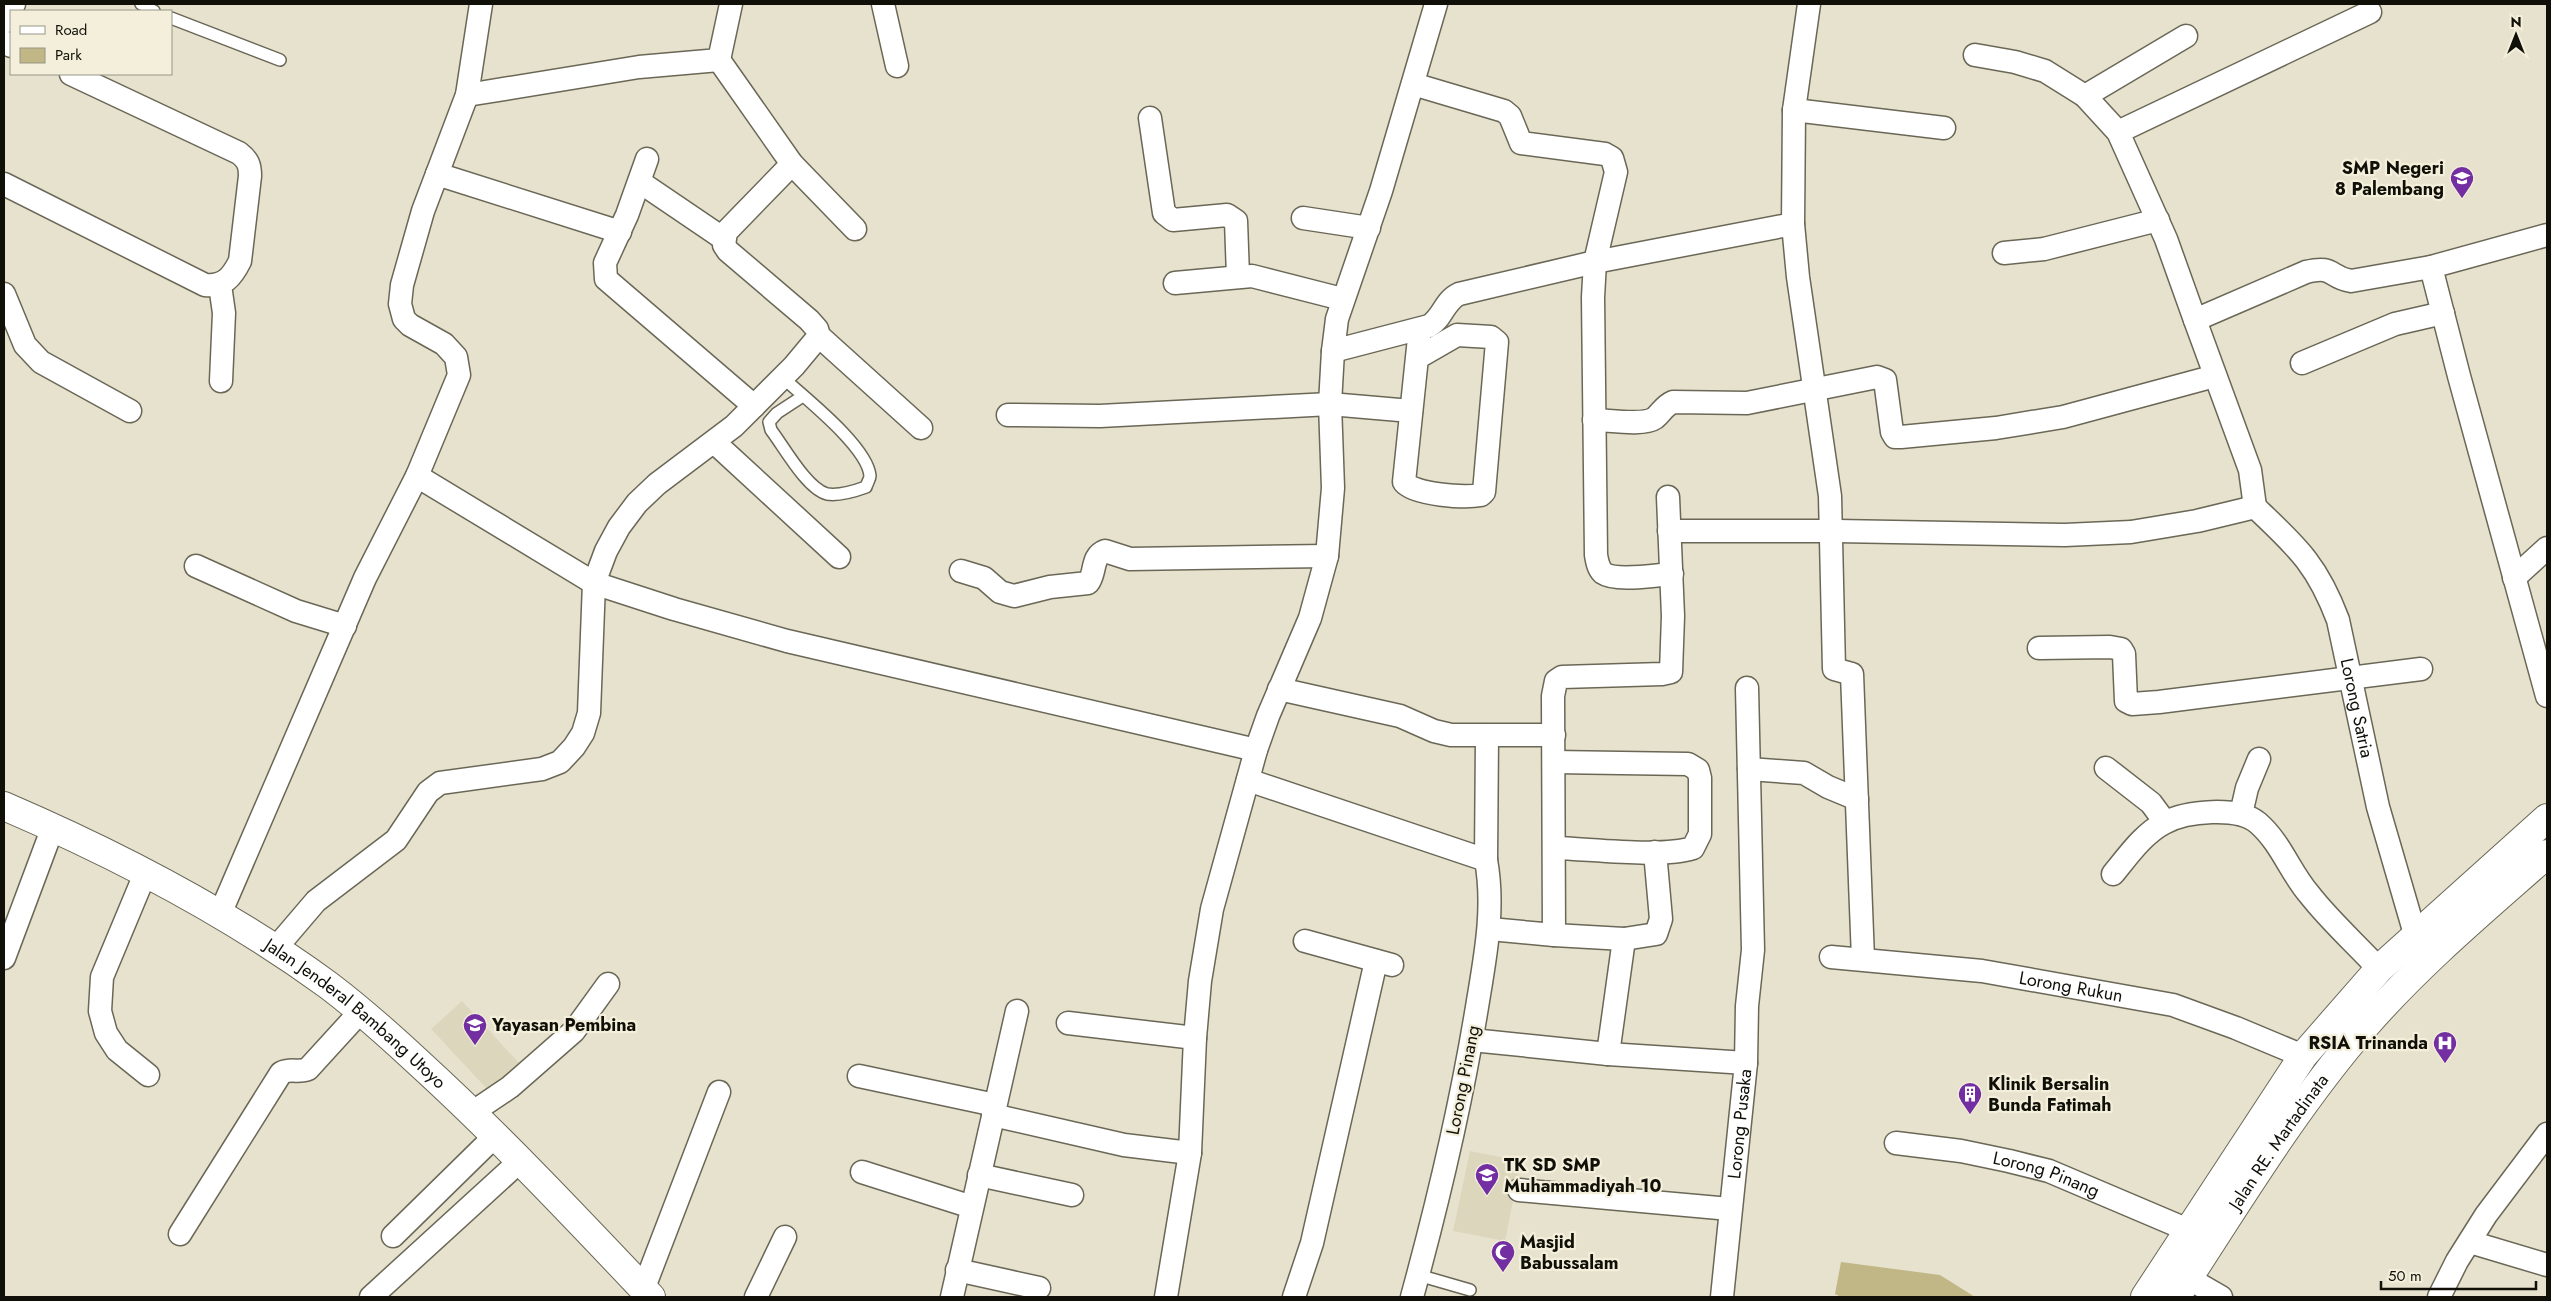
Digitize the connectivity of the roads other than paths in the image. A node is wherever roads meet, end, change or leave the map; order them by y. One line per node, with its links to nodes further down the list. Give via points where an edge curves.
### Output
1 (141, 4): 7 (lane)
2 (481, 4): 17 (street)
3 (731, 4): 13 (street)
4 (883, 4): 14 (street)
5 (1436, 4): 16 (street)
6 (1810, 4): 19 (street)
7 (152, 10)
8 (2370, 12): 22 (street)
9 (172, 18): 12 (lane)
10 (2186, 36): 18 (street)
11 (1975, 55): 18 (street, via 2036,67)
12 (280, 60)
13 (719, 60): 17 (street, via 639,67); 24 (street)
14 (897, 66)
15 (73, 75): 41 (street, via 246,159 250,176 240,261)
16 (1413, 84): 31 (street); 37 (street, via 1504,111 1510,116 1521,143 1604,154 1612,158 1616,172)
17 (466, 94): 25 (street)
18 (2085, 96): 22 (street)
19 (1794, 110): 21 (street); 30 (street)
20 (1150, 118): 39 (street, via 1164,213 1173,220 1234,218)
21 (1944, 128)
22 (2118, 132): 29 (street)
23 (647, 160): 26 (street)
24 (792, 164): 32 (street); 35 (street, via 737,219)
25 (437, 174): 33 (street); 62 (street, via 423,211 402,285 400,304 404,319 410,325 444,344 456,357 459,375)
26 (640, 182): 33 (street); 35 (street)
27 (4, 184): 41 (street, via 205,286)
28 (1303, 218): 31 (street)
29 (2158, 220): 36 (street, via 2044,249); 45 (street)
30 (1793, 224): 37 (street); 52 (street)
31 (1369, 228): 43 (street)
32 (855, 229)
33 (620, 232): 55 (street, via 605,263 606,279)
34 (2547, 235): 38 (street)
35 (724, 239): 46 (street, via 728,251 809,320 818,329)
36 (2004, 253)
37 (1595, 262): 47 (street, via 1459,294 1447,303 1441,316 1429,326); 59 (street, via 1592,297)
38 (2431, 267): 44 (street); 45 (street, via 2351,281 2340,279 2322,268)
39 (1238, 276): 40 (street); 43 (street, via 1252,276)
40 (1175, 283)
41 (220, 285): 51 (street, via 224,313)
42 (4, 294): 56 (street, via 25,345 41,362)
43 (1342, 300): 47 (street)
44 (2443, 313): 48 (street, via 2395,324); 73 (street)
45 (2196, 320): 49 (street)
46 (819, 336): 50 (street); 60 (street)
47 (1333, 351): 54 (street)
48 (2302, 363)
49 (2215, 376): 52 (street, via 2063,417 1901,438 1892,432 1885,380 1831,386); 64 (street, via 2250,470)
50 (782, 377): 53 (lane); 55 (street)
51 (221, 381)
52 (1813, 392): 59 (street, via 1747,403 1673,402 1655,418 1645,421); 66 (street, via 1827,463)
53 (803, 396): 53 (lane, via 852,441 868,467 870,477 866,487 827,494 806,481 771,430 769,422 777,412)
54 (1330, 404): 57 (street); 58 (street, via 1100,416); 68 (street, via 1333,488)
55 (754, 406): 61 (street)
56 (130, 411)
57 (1410, 411): 57 (street, via 1418,348 1457,335 1491,337 1497,342 1484,492 1475,496 1447,495 1407,485 1403,473)
58 (1008, 415)
59 (1594, 420): 72 (street, via 1598,567 1614,578)
60 (921, 428)
61 (714, 442): 69 (street); 74 (street, via 636,503 606,550)
62 (417, 476): 74 (street); 75 (street, via 365,578)
63 (1668, 497): 65 (street)
64 (2254, 508): 66 (street, via 2131,532 2065,535); 78 (street, Lorong Satria, via 2304,555 2316,572 2338,620)
65 (1669, 531): 66 (street); 72 (street)
66 (1831, 531): 90 (street, via 1834,669 1852,674)
67 (2547, 548): 73 (street)
68 (1327, 556): 71 (street, via 1130,559 1104,551 1095,560 1088,583 1050,587 1014,596 1000,592 984,578); 80 (street, via 1310,618)
69 (839, 557)
70 (196, 566): 75 (street, via 296,611)
71 (961, 571)
72 (1672, 574): 82 (street, via 1671,672 1562,677 1554,685)
73 (2514, 578): 81 (street)
74 (594, 583): 84 (street, via 684,612 792,641); 108 (street, via 589,713 583,733 574,747 560,762 542,769 440,783 428,792 396,840 316,901)
75 (345, 626): 102 (street)
76 (2039, 648): 78 (street, via 2121,649 2124,654 2126,702 2132,704)
77 (2421, 669): 78 (street)
78 (2349, 679): 104 (street, Lorong Satria, via 2378,807)
79 (1747, 688): 88 (street)
80 (1279, 689): 83 (street, via 1400,716 1451,735); 84 (street)
81 (2547, 696)
82 (1554, 735): 83 (street); 86 (street)
83 (1487, 736): 99 (street, Lorong Pinang)
84 (1256, 750): 89 (street)
85 (2259, 759): 92 (street, via 2247,788)
86 (1554, 762): 96 (street); 97 (street, via 1694,766 1700,778 1698,843 1685,850)
87 (2106, 768): 94 (street, via 2151,803)
88 (1749, 770): 90 (street, via 1804,772); 121 (street, Lorong Pusaka, via 1752,950)
89 (1248, 780): 99 (street); 117 (street, via 1212,909)
90 (1857, 799): 111 (street)
91 (4, 806): 95 (main road, Jalan Jenderal Bambang Utoyo)
92 (2242, 814): 94 (street, via 2194,814); 112 (street, via 2258,823 2275,842 2309,895)
93 (2547, 818): 104 (main road)
94 (2165, 822): 101 (street, via 2146,836)
95 (53, 827): 100 (main road, Jalan Jenderal Bambang Utoyo); 110 (street)
96 (1555, 848): 97 (street); 105 (street)
97 (1655, 852): 106 (street, via 1660,927 1656,934)
98 (2547, 854): 147 (main road, Jalan RE. Martadinata, via 2431,957 2366,1025 2304,1104)
99 (1486, 860): 103 (street, Lorong Pinang)
100 (146, 874): 102 (main road, Jalan Jenderal Bambang Utoyo); 122 (street, via 102,978 100,1011 106,1033 117,1050)
101 (2113, 874)
102 (220, 914): 108 (main road, Jalan Jenderal Bambang Utoyo)
103 (1490, 929): 105 (street); 118 (street, Lorong Pinang)
104 (2415, 934): 112 (main road)
105 (1554, 935): 106 (street)
106 (1624, 938): 119 (street)
107 (1305, 940): 155 (street, via 1384,963 1314,1234)
108 (275, 949): 115 (main road, Jalan Jenderal Bambang Utoyo)
109 (1832, 957): 111 (street, Lorong Rukun)
110 (4, 958)
111 (1863, 959): 120 (street, Lorong Rukun, via 1982,971 2173,1006)
112 (2379, 969): 120 (main road)
113 (608, 984): 126 (street, via 574,1031 510,1087)
114 (1017, 1011): 125 (street)
115 (360, 1012): 126 (main road, Jalan Jenderal Bambang Utoyo); 139 (street, via 308,1069 281,1073)
116 (1068, 1023): 117 (street)
117 (1194, 1038): 130 (street)
118 (1472, 1040): 119 (street); 146 (street, Lorong Pinang)
119 (1608, 1054): 121 (street)
120 (2303, 1056): 138 (main road)
121 (1746, 1063): 137 (street, Lorong Pusaka)
122 (148, 1076)
123 (859, 1076): 125 (street)
124 (719, 1092): 150 (street)
125 (994, 1110): 130 (street, via 1124,1146); 133 (street)
126 (473, 1112): 128 (main road, Jalan Jenderal Bambang Utoyo)
127 (2547, 1134): 142 (street, via 2486,1215)
128 (495, 1136): 131 (main road, Jalan Jenderal Bambang Utoyo); 140 (street)
129 (1896, 1143): 138 (street, Lorong Pinang, via 2009,1160 2049,1172)
130 (1190, 1153): 154 (street)
131 (520, 1161): 150 (main road, Jalan Jenderal Bambang Utoyo); 151 (street)
132 (862, 1172): 136 (street)
133 (979, 1175): 135 (street); 136 (street)
134 (1519, 1190): 137 (street)
135 (1072, 1195)
136 (972, 1207): 145 (street)
137 (1730, 1209): 157 (street, Lorong Pusaka)
138 (2188, 1230): 143 (main road)
139 (180, 1234)
140 (393, 1236)
141 (785, 1237): 152 (street)
142 (2470, 1242): 144 (street); 160 (street)
143 (2165, 1265): 147 (street); 158 (main road)
144 (2547, 1265)
145 (957, 1270): 148 (street); 153 (street)
146 (1418, 1275): 149 (lane); 156 (street, Lorong Pinang)
147 (2182, 1287): 159 (street)
148 (1039, 1288)
149 (1470, 1290)
150 (647, 1293)
151 (371, 1297)
152 (756, 1297)
153 (952, 1297)
154 (1166, 1297)
155 (1294, 1297)
156 (1412, 1297)
157 (1722, 1297)
158 (2146, 1297)
159 (2221, 1297)
160 (2439, 1297)

